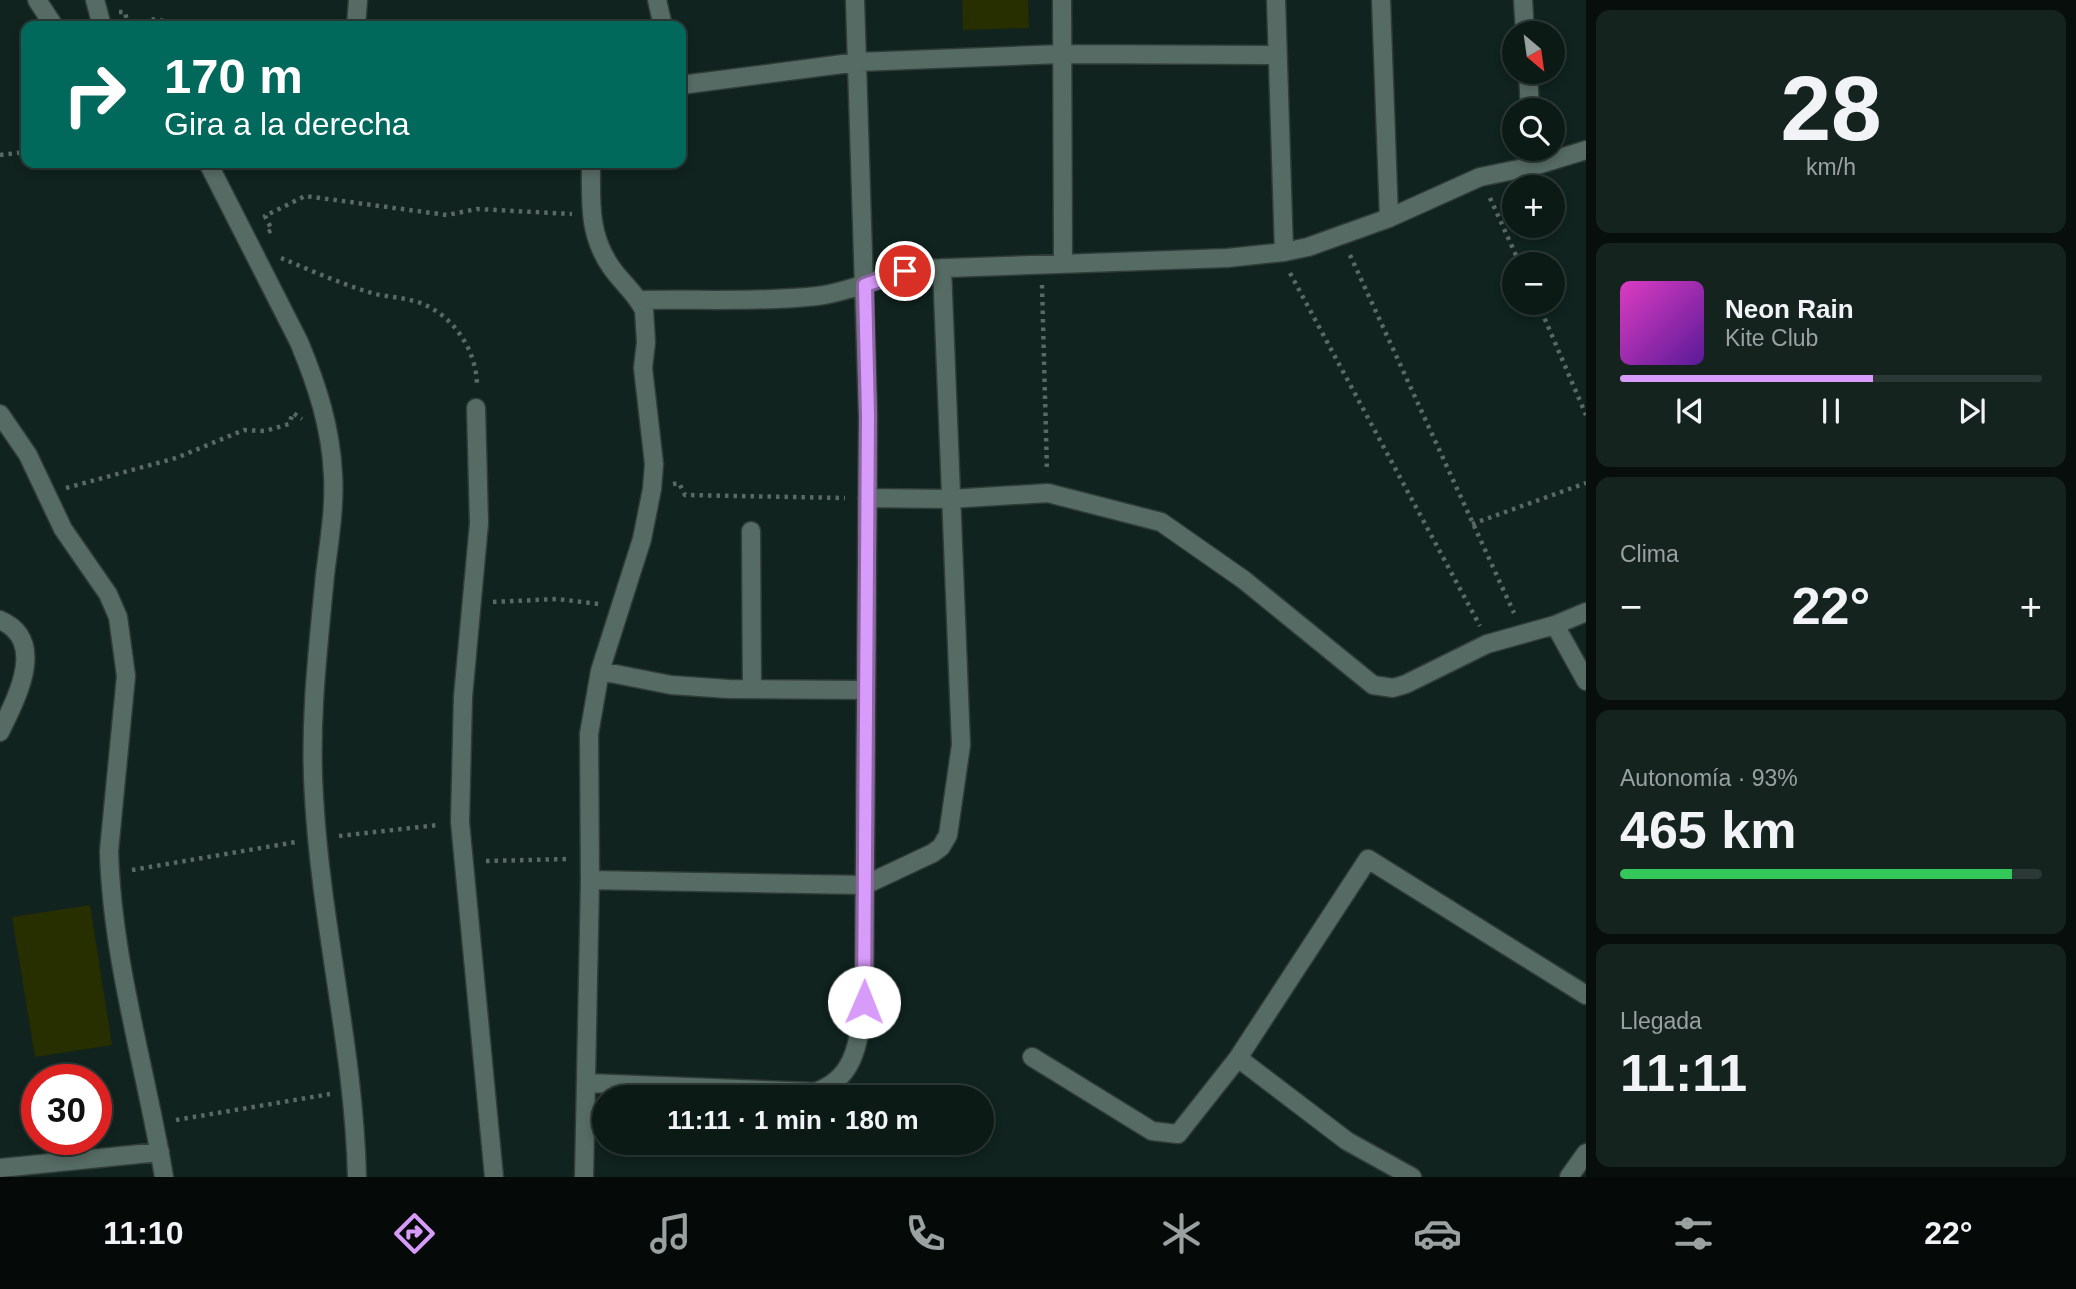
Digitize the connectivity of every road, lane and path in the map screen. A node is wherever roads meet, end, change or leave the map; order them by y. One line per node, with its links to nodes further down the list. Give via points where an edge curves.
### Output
1 (37, 0): 11 (street)
2 (95, 0): 12 (street)
3 (358, 0): 14 (street)
4 (657, 0): 15 (street)
5 (855, 0): 19 (street)
6 (1062, 0): 17 (street)
7 (1276, 0): 18 (street)
8 (1381, 0): 31 (street)
9 (1523, 0): 16 (street)
10 (125, 12): 13 (path)
11 (51, 21)
12 (101, 21)
13 (127, 21)
14 (356, 21)
15 (662, 21)
16 (1524, 21)
17 (1062, 54): 18 (street); 19 (street); 36 (street)
18 (1277, 55): 33 (street)
19 (858, 62): 20 (street); 40 (street)
20 (686, 84)
21 (1586, 150): 23 (street)
22 (21, 153): 24 (path)
23 (1565, 153)
24 (0, 155)
25 (1523, 161): 28 (street)
26 (210, 168): 32 (street)
27 (591, 168): 41 (street, via 593,232 610,266)
28 (1480, 177): 31 (street); 34 (path)
29 (563, 214): 30 (path, via 477,209 447,215 304,196 265,216 272,230 268,232)
30 (261, 218)
31 (1389, 218): 33 (street)
32 (249, 245): 43 (path, via 373,293 438,312 464,339 473,359); 46 (street, via 312,372)
33 (1284, 252): 36 (street)
34 (1514, 252)
35 (1349, 253): 53 (path)
36 (1063, 262): 37 (street)
37 (942, 268): 40 (street, via 905,271); 52 (street)
38 (1042, 282): 47 (path)
39 (1293, 283): 58 (path)
40 (865, 285): 41 (street, via 816,296); 51 (street)
41 (639, 300): 56 (street, via 646,327 643,368 654,464 642,539)
42 (1543, 315): 44 (path)
43 (476, 408): 55 (street, via 479,523)
44 (1586, 415)
45 (4, 427): 49 (street)
46 (328, 429): 49 (path, via 293,413 289,424 279,429 244,430 176,458); 79 (street, via 333,498 313,701 313,797)
47 (1047, 480)
48 (1586, 483): 53 (path)
49 (48, 493): 80 (street, via 63,529 108,594 120,628 126,676 109,879)
50 (685, 495): 51 (path)
51 (867, 498): 52 (street); 65 (street)
52 (950, 499): 61 (street, via 1048,493 1161,522 1244,580 1373,685 1394,688 1487,644); 74 (street, via 961,745 948,835 933,853)
53 (1472, 524): 60 (path)
54 (751, 531): 64 (street)
55 (472, 597): 56 (path, via 495,603 579,601); 86 (street, via 463,697 460,822)
56 (620, 611): 62 (street)
57 (1586, 612): 61 (street)
58 (1477, 618)
59 (0, 620): 66 (street, via 13,625 24,643 26,668)
60 (1518, 620)
61 (1555, 625): 63 (street)
62 (600, 671): 64 (street, via 671,684); 72 (street, via 589,734)
63 (1586, 681)
64 (752, 689): 65 (street)
65 (864, 690): 74 (street)
66 (0, 732)
67 (443, 824): 68 (path)
68 (332, 837)
69 (295, 842): 73 (path, via 132,870)
70 (574, 859): 71 (path)
71 (481, 861)
72 (590, 880): 74 (street); 78 (street)
73 (133, 881)
74 (865, 886): 78 (street, via 864,1002 852,1062 836,1082 816,1092 798,1094)
75 (1586, 995): 77 (street, via 1368,859)
76 (1032, 1057): 77 (street, via 1152,1131 1178,1134)
77 (1238, 1058): 88 (street, via 1347,1142)
78 (588, 1083): 87 (street)
79 (351, 1091): 80 (path); 85 (street)
80 (154, 1123): 81 (street)
81 (160, 1152): 83 (street); 84 (street)
82 (1586, 1153): 89 (street)
83 (2, 1167)
84 (164, 1177)
85 (358, 1177)
86 (494, 1177)
87 (584, 1177)
88 (1412, 1177)
89 (1569, 1177)

